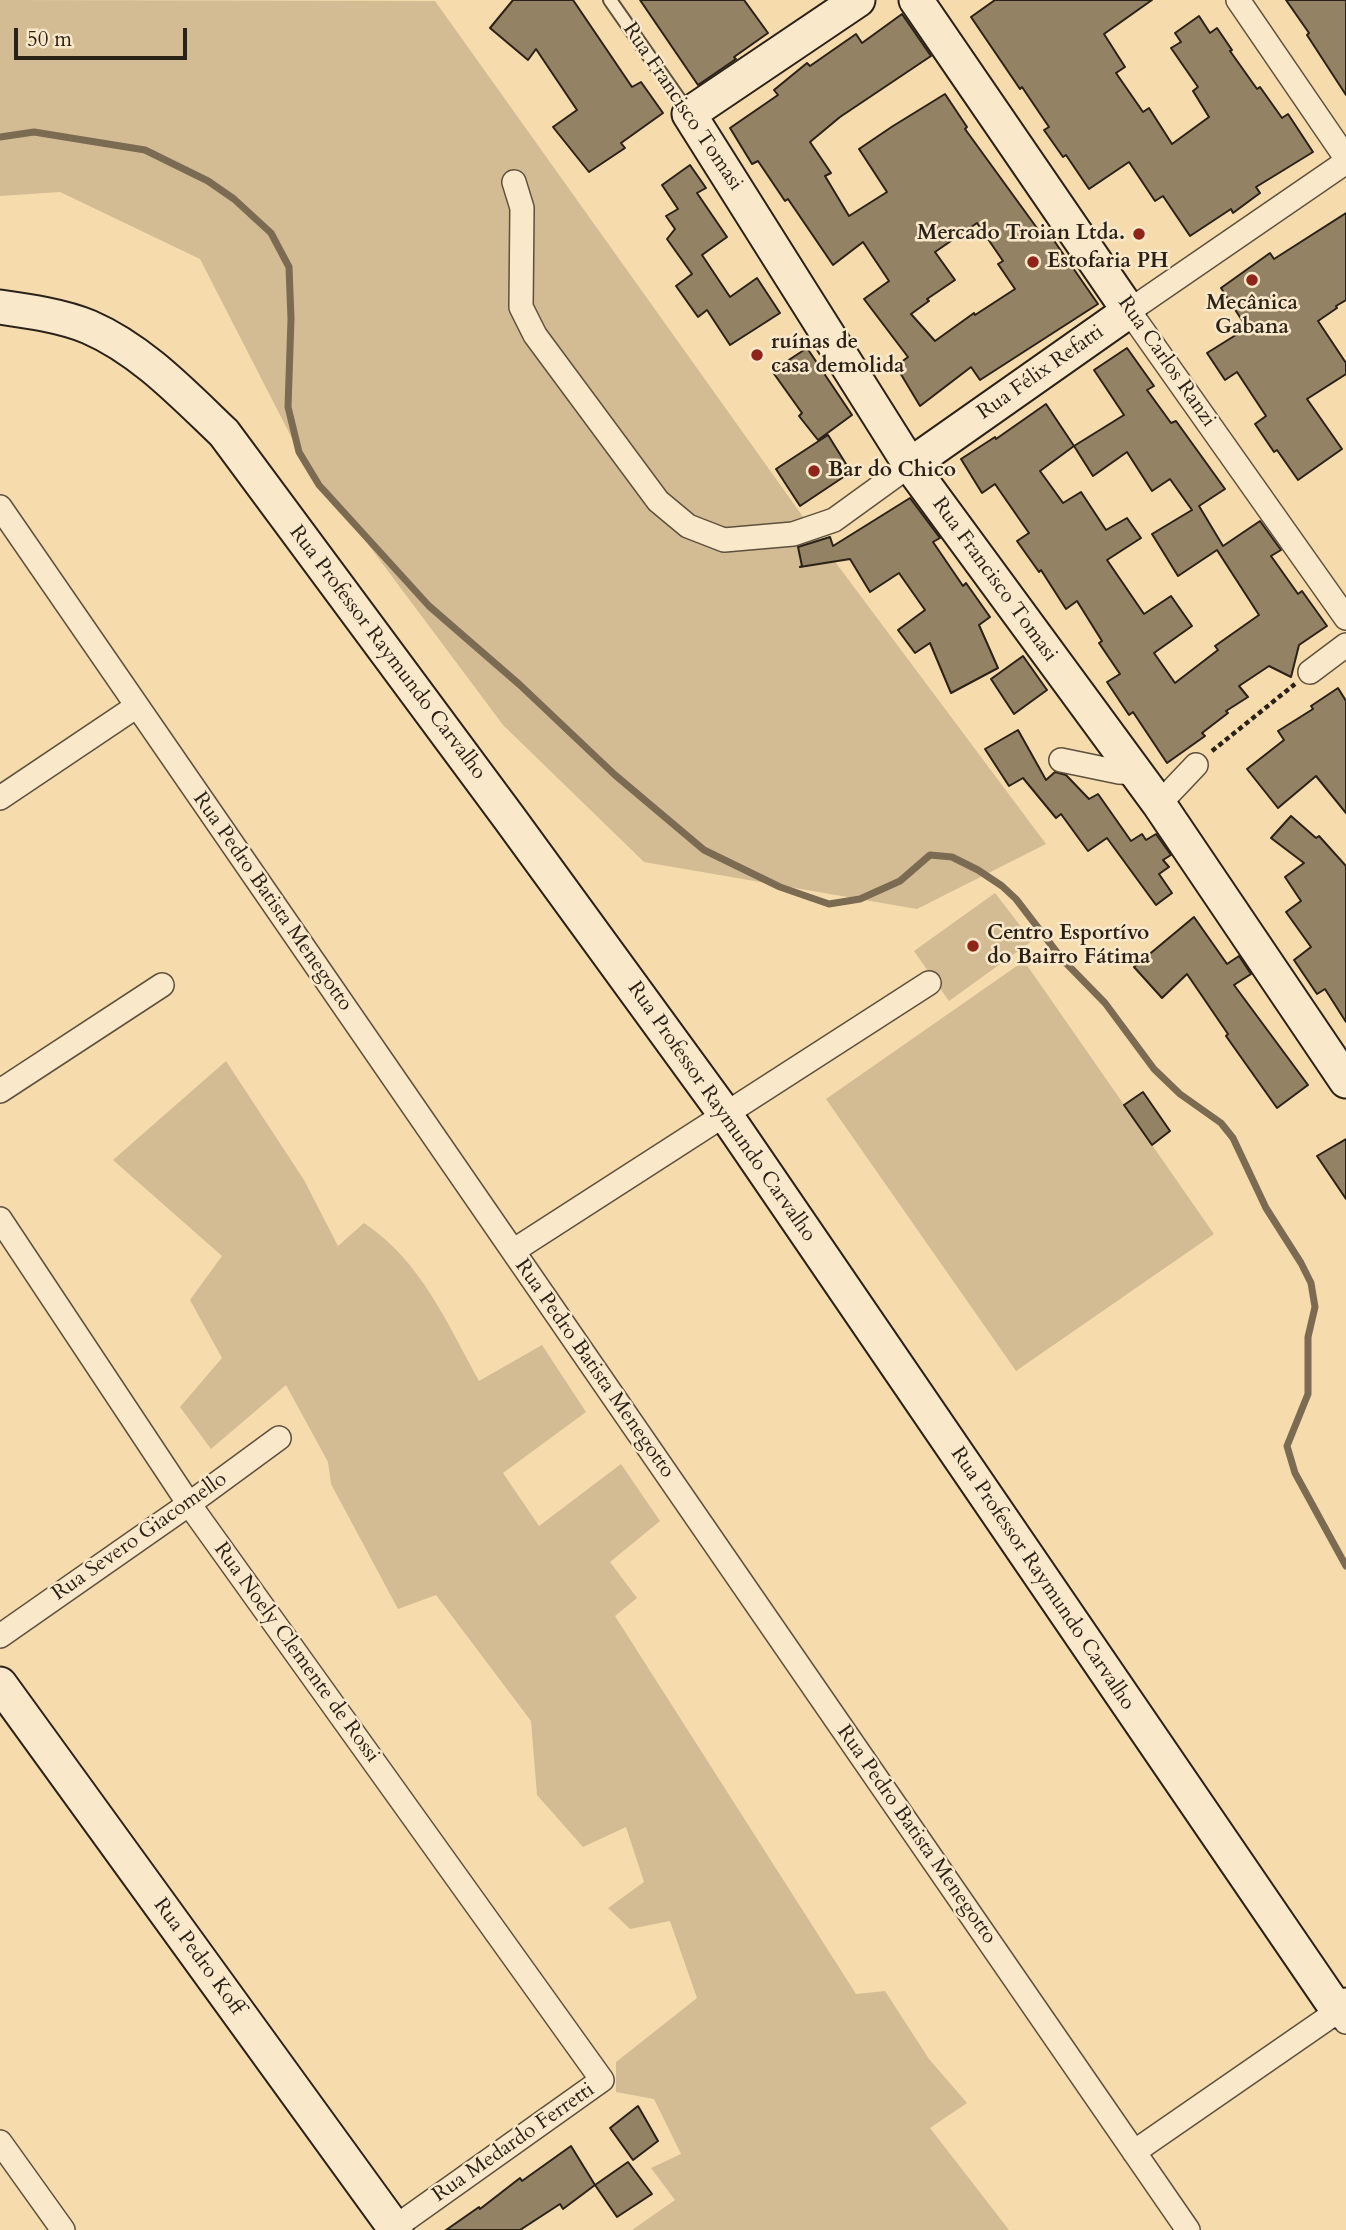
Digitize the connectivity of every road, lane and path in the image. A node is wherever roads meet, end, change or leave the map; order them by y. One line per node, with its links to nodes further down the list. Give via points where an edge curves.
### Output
1 (610, 0): 5 (lane, Rua Francisco Tomasi)
2 (858, 0): 5 (street)
3 (916, 0): 9 (street, Rua Carlos Ranzi)
4 (1238, 0): 6 (street)
5 (689, 114): 10 (street, Rua Francisco Tomasi)
6 (1346, 160): 9 (street, Rua Félix Refatti)
7 (514, 182): 10 (street, via 522,208 521,307 530,326 658,501 688,526 724,540 793,534 834,520)
8 (0, 307): 25 (street, Rua Professor Raymundo Carvalho, via 88,327 131,351 224,433)
9 (1129, 311): 10 (street, Rua Félix Refatti); 12 (street, Rua Carlos Ranzi)
10 (910, 465): 18 (street, Rua Francisco Tomasi)
11 (0, 507): 15 (street, Rua Pedro Batista Menegotto)
12 (1346, 618)
13 (1346, 645): 14 (street)
14 (1310, 672): 17 (path)
15 (137, 706): 19 (street); 27 (street, Rua Pedro Batista Menegotto)
16 (1061, 760): 18 (street)
17 (1196, 765): 20 (street)
18 (1136, 773): 20 (street, Rua Francisco Tomasi)
19 (0, 798)
20 (1159, 804): 23 (street, Rua Francisco Tomasi)
21 (929, 983): 25 (street)
22 (162, 985): 24 (street)
23 (1346, 1081)
24 (0, 1091)
25 (725, 1114): 27 (street); 32 (street, Rua Professor Raymundo Carvalho)
26 (0, 1219): 29 (street, Rua Noely Clemente de Rossi)
27 (513, 1251): 35 (street, Rua Pedro Batista Menegotto)
28 (279, 1438): 29 (street, Rua Severo Giacomello)
29 (189, 1504): 30 (street, Rua Severo Giacomello); 33 (street, Rua Noely Clemente de Rossi)
30 (0, 1636)
31 (0, 1684): 36 (street, Rua Pedro Koff)
32 (1343, 2013): 35 (street)
33 (602, 2080): 36 (street, Rua Medardo Ferretti)
34 (0, 2142): 37 (street)
35 (1134, 2152): 38 (street, Rua Pedro Batista Menegotto)
36 (394, 2229)
37 (63, 2230)
38 (1188, 2230)

